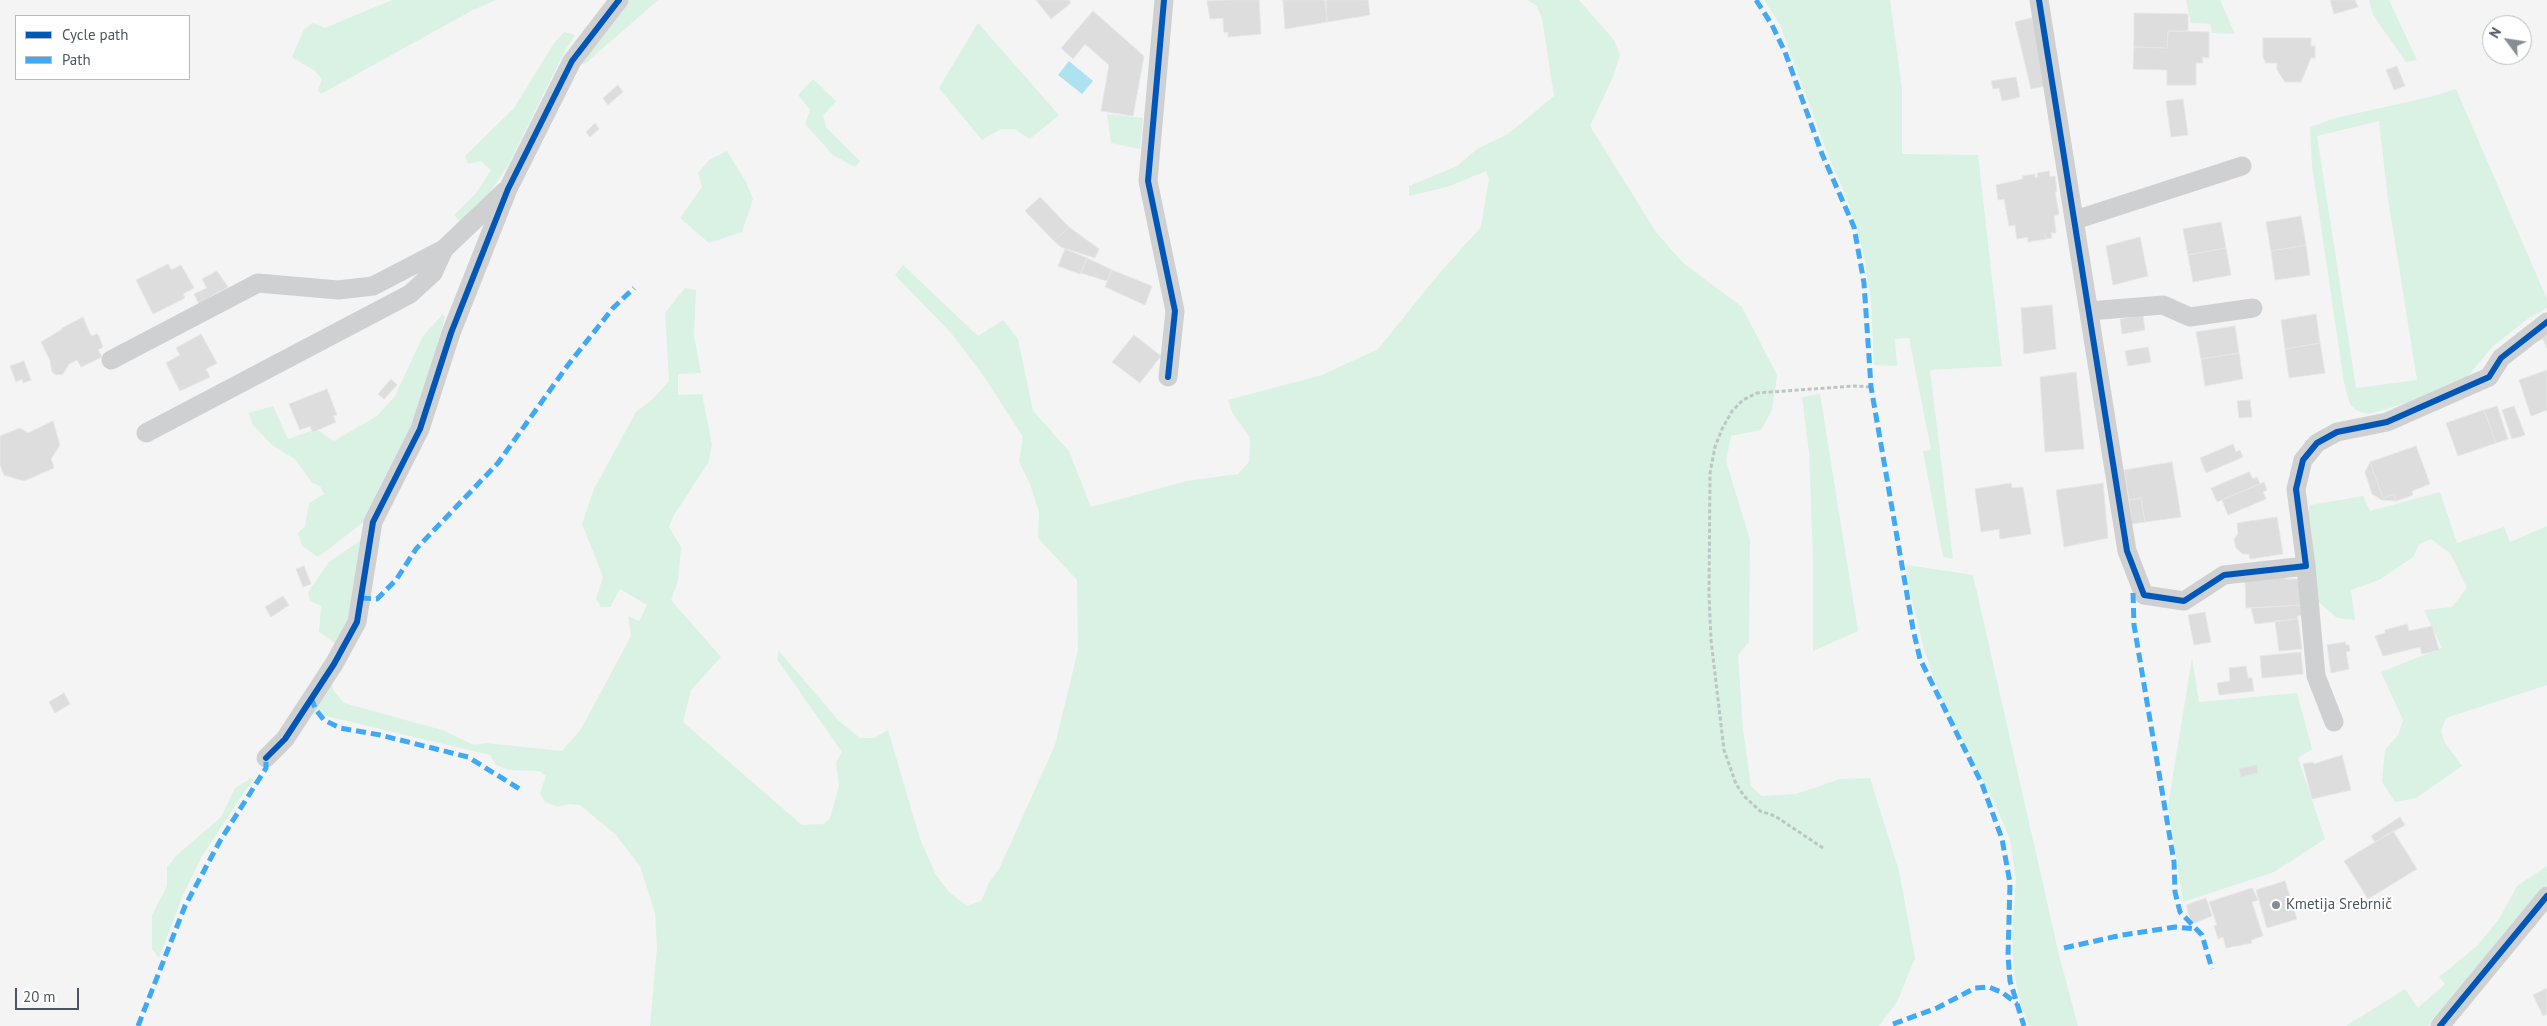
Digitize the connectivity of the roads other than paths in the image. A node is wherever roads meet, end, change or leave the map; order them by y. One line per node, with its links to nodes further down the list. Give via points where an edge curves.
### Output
1 (618, 0): 5 (street, via 572,61)
2 (1164, 0): 12 (street, via 1148,181 1175,311)
3 (2038, 0): 6 (street)
4 (2242, 166): 6 (street)
5 (508, 189): 7 (street); 16 (street, via 450,333 420,430 373,522 357,622 285,739)
6 (2075, 220): 9 (street)
7 (444, 249): 11 (street, via 373,286 338,290 258,283); 13 (street, via 433,273 410,294)
8 (2252, 308): 9 (street, via 2190,316 2163,305)
9 (2090, 311): 14 (street, via 2127,551 2144,595 2184,601 2224,575)
10 (2547, 322): 14 (street, via 2501,358 2489,377 2387,422 2337,432 2317,443 2303,460 2296,489)
11 (111, 360)
12 (1168, 377)
13 (146, 433)
14 (2306, 566): 15 (street, via 2316,676)
15 (2334, 722)
16 (266, 758)
17 (2547, 896): 18 (street)
18 (2440, 1026)

